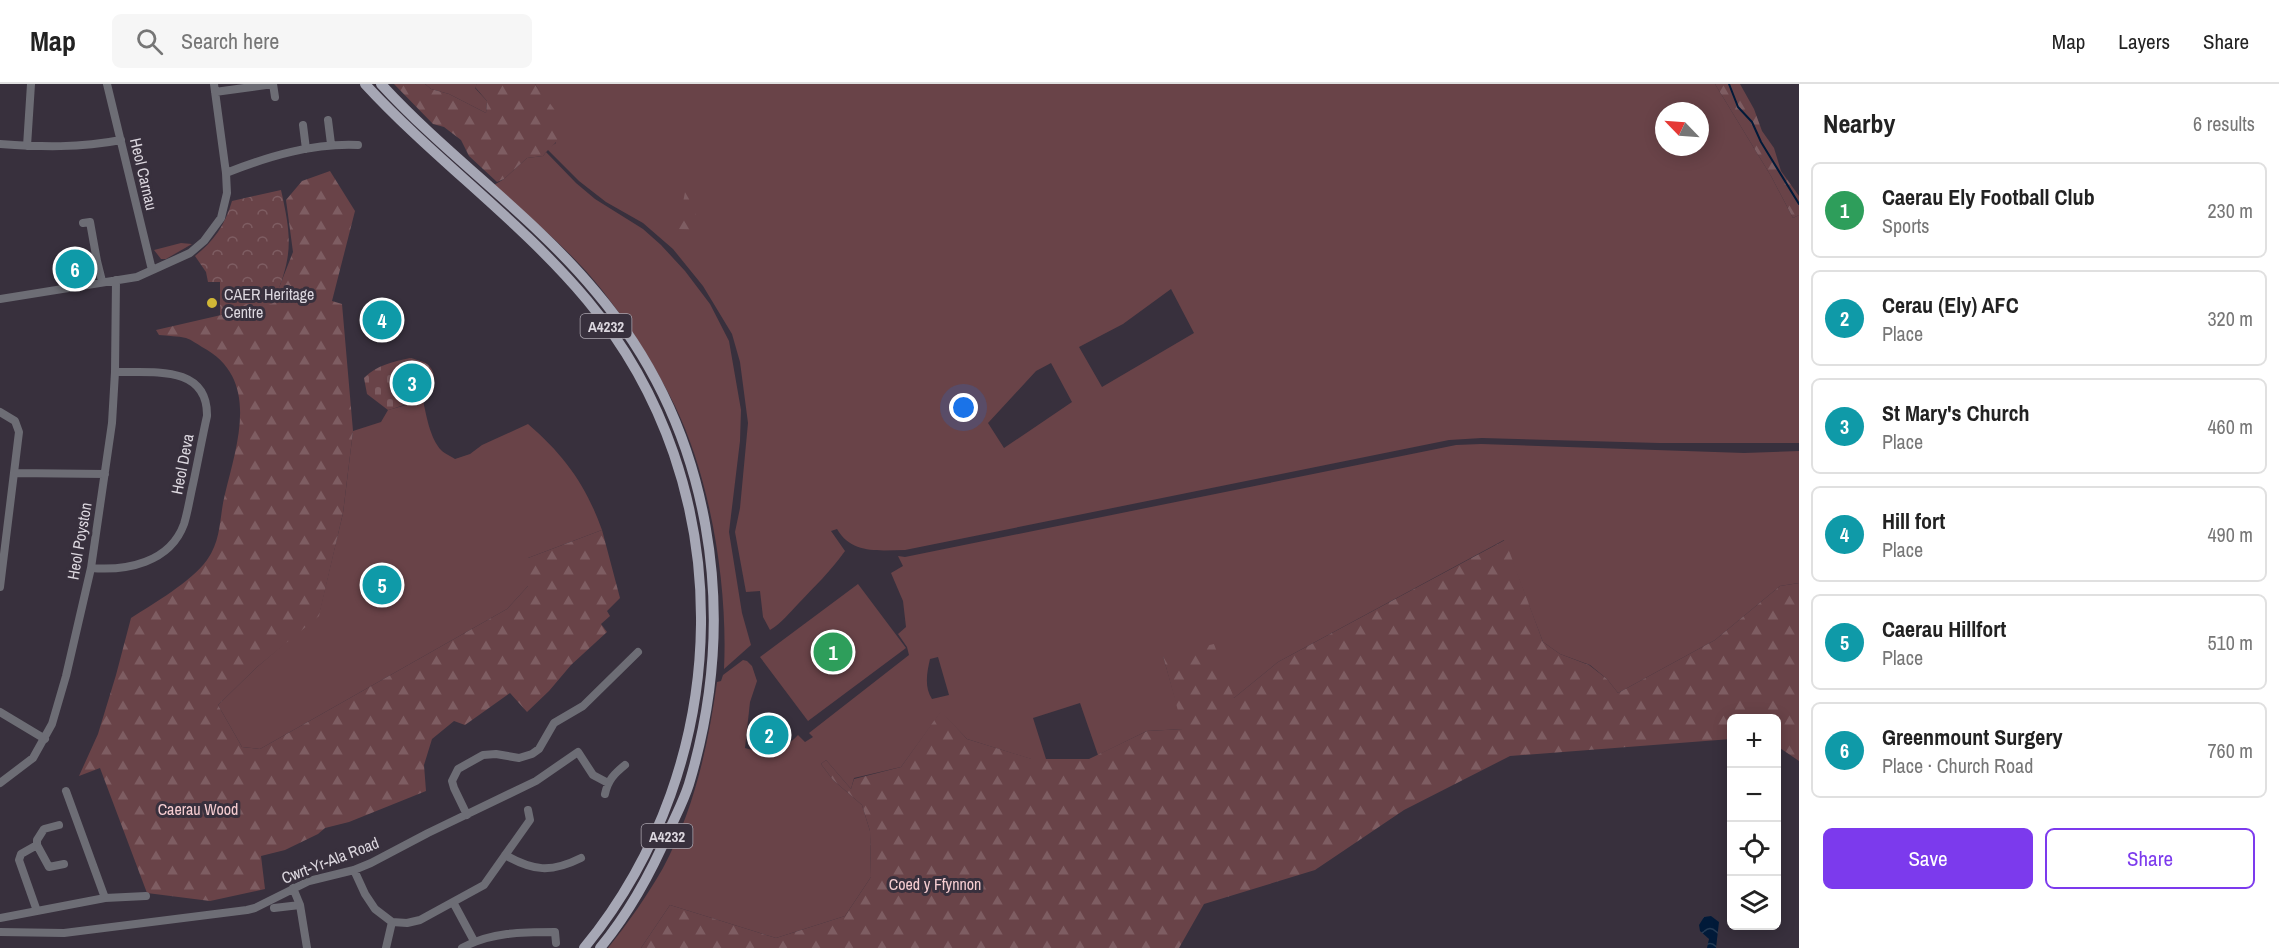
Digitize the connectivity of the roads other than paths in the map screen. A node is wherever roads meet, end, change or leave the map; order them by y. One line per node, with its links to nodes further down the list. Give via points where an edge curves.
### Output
1 (31, 84): 14 (street)
2 (107, 84): 10 (street, Heol Carnau)
3 (273, 84): 6 (street); 7 (street)
4 (365, 84): 61 (main road, A4232, via 588,300 624,352 657,411 693,518 699,561 702,648 693,713 676,782 645,854 609,917)
5 (381, 84): 62 (main road, A4232, via 589,284 629,335 666,403 704,514 715,600 707,711 688,786 656,862 620,924)
6 (214, 88): 16 (street)
7 (275, 97)
8 (328, 120): 12 (street)
9 (303, 125): 15 (street)
10 (121, 140): 14 (street, via 65,147); 18 (street, Heol Carnau)
11 (0, 144): 14 (street)
12 (331, 144): 13 (street); 15 (street)
13 (358, 145)
14 (27, 146)
15 (306, 149): 16 (street)
16 (226, 173): 18 (street, via 225,207 204,241 190,253)
17 (83, 223): 20 (street, via 90,222)
18 (152, 270): 19 (street)
19 (116, 280): 20 (street); 22 (street, Heol Poyston)
20 (102, 281): 21 (street)
21 (0, 299)
22 (115, 372): 25 (street, Heol Poyston); 26 (street, Heol Deva, via 183,376 204,395 207,416 188,511 174,540 138,566)
23 (0, 412): 24 (street, via 18,426)
24 (14, 473): 25 (street); 27 (street)
25 (105, 474): 26 (street, Heol Poyston)
26 (91, 568): 30 (street, Heol Poyston, via 66,676)
27 (0, 587)
28 (638, 652): 37 (street, via 623,673 583,706 554,723 532,754 519,758 483,755 458,769 453,788)
29 (0, 712): 30 (street)
30 (45, 739): 32 (street, Heol Poyston, via 33,758)
31 (625, 765): 33 (street)
32 (0, 783)
33 (608, 783): 35 (street); 37 (street, Cwrt-Yr-Ala Road, via 593,776 578,752 536,781)
34 (66, 791): 48 (street, via 74,804)
35 (605, 794)
36 (528, 810): 41 (street, via 530,820)
37 (467, 815): 45 (street, Cwrt-Yr-Ala Road)
38 (59, 825): 39 (street, via 44,830)
39 (37, 845): 43 (street, via 49,867); 52 (street, via 23,851 19,860)
40 (564, 854): 44 (street)
41 (505, 855): 44 (street, via 538,868); 49 (street, via 484,885)
42 (581, 858): 44 (street)
43 (64, 864)
44 (568, 864)
45 (354, 870): 46 (street, Cwrt-Yr-Ala Road); 54 (street, via 375,909)
46 (293, 888): 50 (street); 55 (street, Cwrt-Yr-Ala Road, via 247,910 63,933)
47 (146, 896): 48 (street)
48 (105, 898): 52 (street)
49 (453, 902): 54 (street, via 420,920); 56 (street)
50 (300, 905): 51 (street, Cwrt-Yr-Ala Road); 58 (street)
51 (274, 908)
52 (37, 911): 53 (street)
53 (0, 918)
54 (392, 922): 59 (street)
55 (0, 932)
56 (474, 941): 57 (street, via 505,934 555,932); 60 (street)
57 (556, 943)
58 (307, 948)
59 (386, 948)
60 (462, 948)
61 (584, 948)
62 (600, 948)

